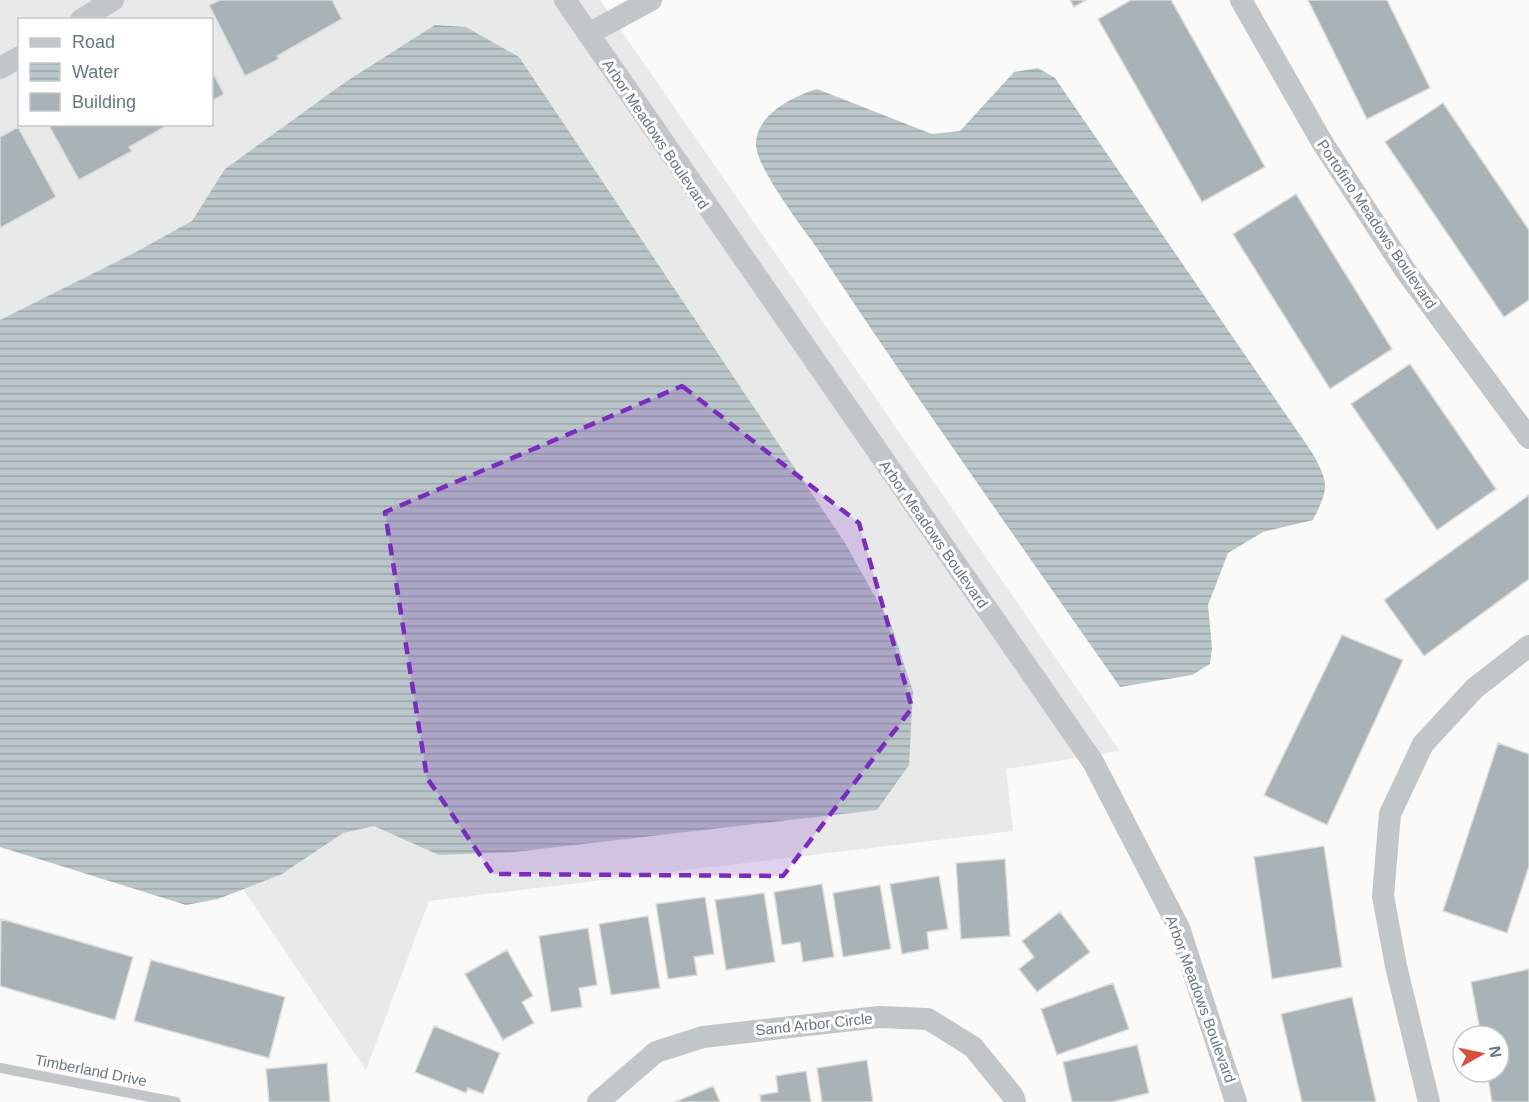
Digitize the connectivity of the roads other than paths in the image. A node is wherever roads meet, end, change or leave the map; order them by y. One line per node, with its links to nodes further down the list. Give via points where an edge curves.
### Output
1 (113, 0): 5 (street)
2 (565, 0): 6 (street, Arbor Meadows Boulevard)
3 (651, 0): 6 (street)
4 (1241, 0): 9 (street, Portofino Meadows Boulevard, via 1322,142 1405,270)
5 (84, 18)
6 (588, 34): 15 (street, Arbor Meadows Boulevard, via 1093,762 1179,928)
7 (18, 58): 8 (street)
8 (0, 68)
9 (1529, 438)
10 (1529, 646): 16 (street, via 1474,688 1423,744 1390,814 1383,896)
11 (0, 1068): 12 (lane, Timberland Drive)
12 (176, 1102)
13 (598, 1102): 14 (street, Sand Arbor Circle, via 656,1052 703,1037 879,1017 928,1019 973,1047)
14 (1015, 1102)
15 (1236, 1102)
16 (1429, 1102)

